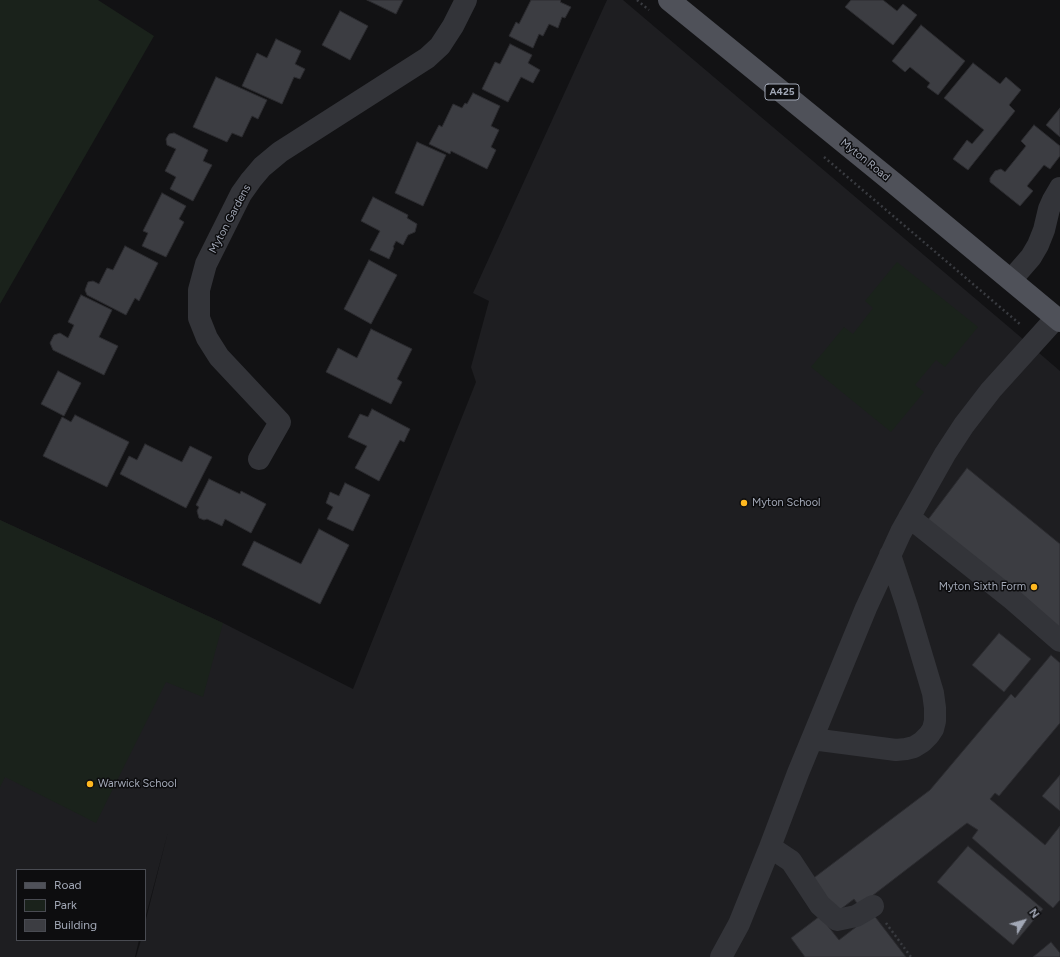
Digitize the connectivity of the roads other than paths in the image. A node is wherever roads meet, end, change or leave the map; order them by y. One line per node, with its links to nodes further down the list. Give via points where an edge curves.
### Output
1 (466, 0): 6 (street, Myton Gardens, via 440,46 427,58 280,152 262,167 241,194 206,264 199,290 199,318 207,338 219,357 280,422)
2 (661, 6): 4 (main road, Myton Road / A425, via 906,194)
3 (1060, 188): 4 (street, via 1051,205 1038,245)
4 (1011, 280): 5 (main road, Myton Road / A425)
5 (1058, 319): 7 (street, via 991,390 964,425)
6 (259, 459)
7 (909, 517): 8 (street); 9 (street)
8 (890, 555): 10 (street); 10 (street, via 933,693 933,729 914,747 896,750)
9 (1060, 641)
10 (812, 739): 11 (street)
11 (770, 847): 12 (street, via 791,861 820,905 836,920 856,916); 13 (street, via 739,924)
12 (873, 906)
13 (721, 957)

